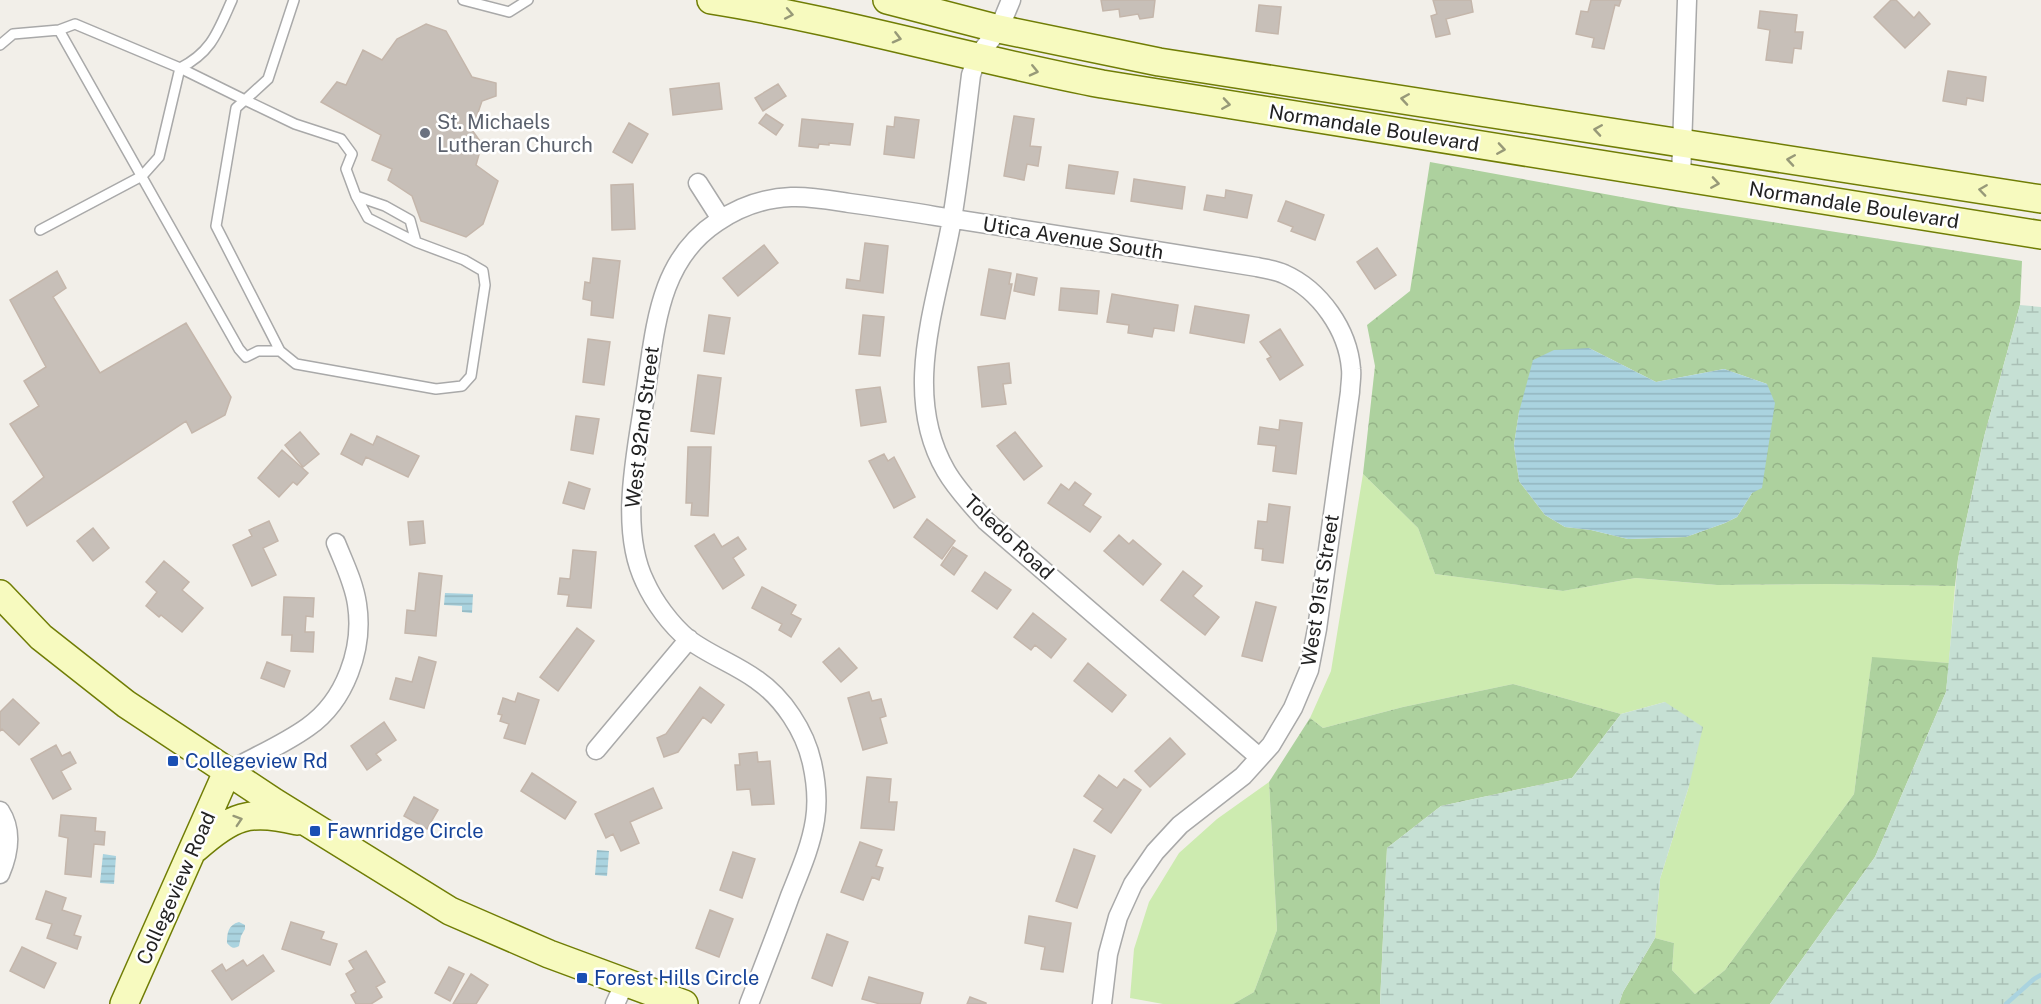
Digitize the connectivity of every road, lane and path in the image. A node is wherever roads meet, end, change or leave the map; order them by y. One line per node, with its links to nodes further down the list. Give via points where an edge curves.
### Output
1 (232, 0): 13 (lane, via 213,41 195,61)
2 (294, 0): 14 (lane, via 268,79)
3 (463, 0): 4 (lane, via 509,12)
4 (528, 0)
5 (711, 0): 12 (main road, Normandale Boulevard, one-way to 12, via 840,24)
6 (887, 0): 9 (main road, Normandale Boulevard)
7 (1011, 0): 9 (street, Toledo Road)
8 (1687, 0): 15 (street)
9 (999, 29): 12 (street, Toledo Road); 15 (main road, Normandale Boulevard, one-way to 9, via 1159,62)
10 (59, 30): 11 (lane, via 13,34); 13 (lane, via 75,24); 16 (lane)
11 (0, 45)
12 (977, 57): 17 (main road, Normandale Boulevard, one-way to 17, via 1102,84); 21 (street, Toledo Road, via 971,75)
13 (180, 68): 14 (lane); 16 (lane, via 159,157)
14 (245, 100): 19 (lane, via 341,140 352,154 346,169); 26 (lane, via 236,108 216,226)
15 (1682, 143): 17 (street); 20 (main road, Normandale Boulevard, one-way to 15)
16 (142, 176): 23 (lane); 26 (lane, via 239,349 246,357 258,351)
17 (1681, 178): 24 (main road, Normandale Boulevard, one-way to 24)
18 (698, 183): 22 (street)
19 (356, 196): 25 (lane, via 368,218); 25 (lane, via 410,220)
20 (2041, 199)
21 (952, 218): 22 (street, Utica Avenue South, via 795,196 766,200); 27 (street, Utica Avenue South, via 1284,274 1307,289 1338,327 1351,369); 32 (street, Toledo Road, via 923,381 926,412 946,471 986,521)
22 (721, 219): 30 (street, West 92nd Street, via 692,244 662,294 632,490 634,552 644,581)
23 (40, 230)
24 (2041, 235)
25 (416, 242): 26 (lane, via 483,271 485,285 471,376 462,386 436,388 296,364)
26 (280, 351)
27 (1350, 393): 32 (street, West 91st Street, via 1309,670 1293,708 1271,745)
28 (336, 543): 33 (street, via 357,605 357,641 344,684 330,707 309,726)
29 (0, 594): 33 (main road, via 41,637 109,691)
30 (689, 639): 31 (street); 41 (street, West 92nd Street, via 757,680 780,702 811,757 816,789 808,850)
31 (596, 750)
32 (1259, 757): 42 (street, West 91st Street, via 1243,776 1180,825 1133,884 1118,917 1108,954)
33 (227, 772): 35 (main road); 36 (main road, Collegeview Road)
34 (0, 811): 37 (street, via 9,836)
35 (309, 824): 36 (main road, one-way to 35, via 224,825 241,818 259,815); 38 (main road, via 450,911 549,954)
36 (191, 853): 39 (main road, Collegeview Road)
37 (0, 874)
38 (620, 993): 40 (main road)
39 (124, 1004)
40 (684, 1004)
41 (749, 1004)
42 (1102, 1004)

